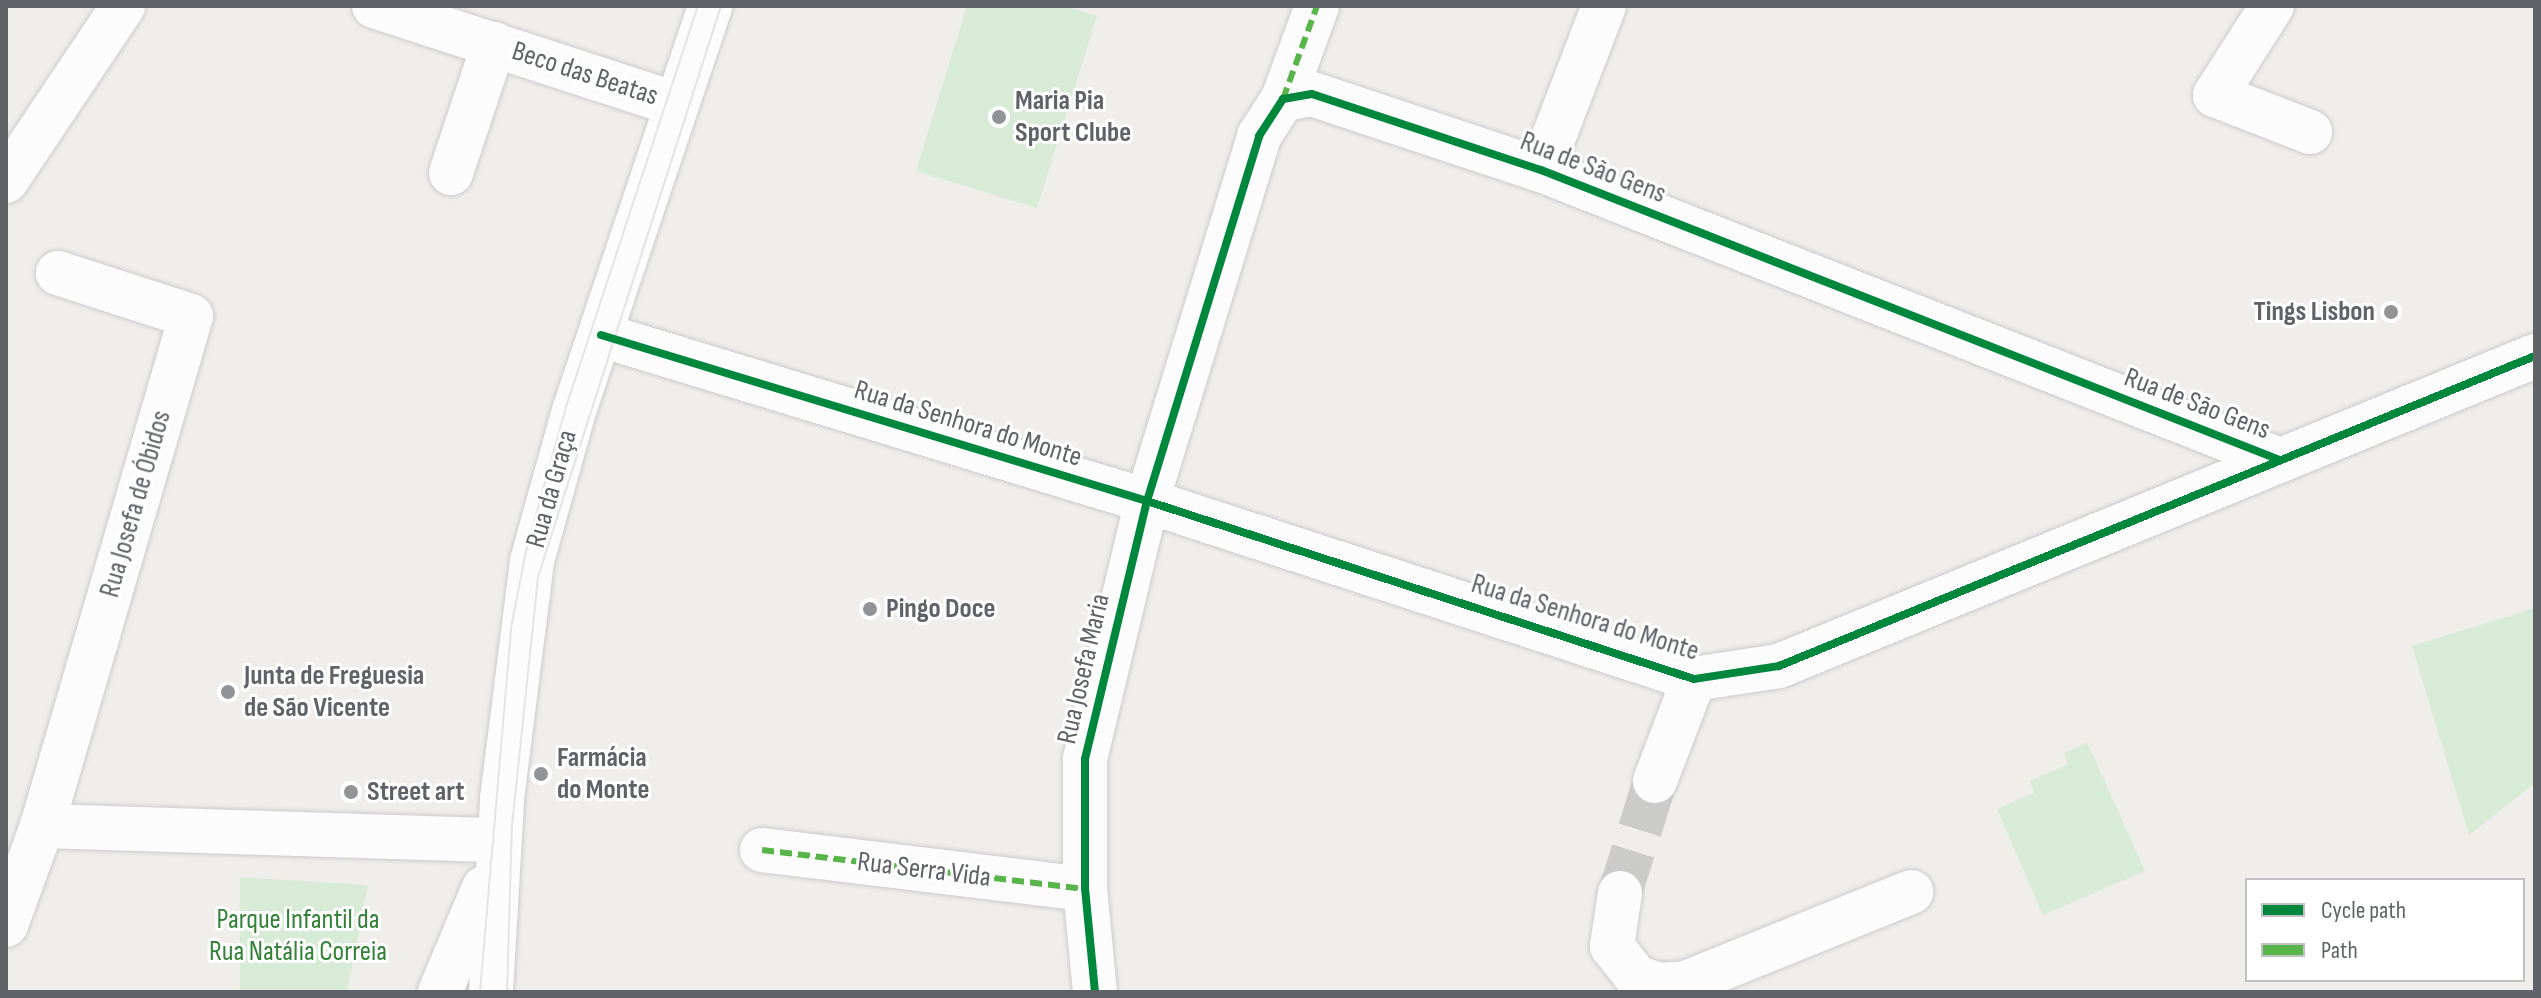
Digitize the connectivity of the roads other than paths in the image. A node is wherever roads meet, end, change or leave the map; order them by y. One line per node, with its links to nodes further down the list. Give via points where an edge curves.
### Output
1 (123, 6): 13 (street)
2 (374, 6): 7 (street, Beco das Beatas)
3 (710, 6): 9 (street, Rua da Graça)
4 (1317, 6): 8 (street)
5 (1604, 6): 11 (street)
6 (2272, 6): 10 (street, via 2215,95)
7 (494, 44): 9 (street, Beco das Beatas); 12 (street, Beco das Beatas)
8 (1283, 99): 11 (street, Rua de São Gens, via 1312,94); 18 (street, via 1259,136)
9 (676, 104): 15 (street, Rua da Graça)
10 (2310, 132)
11 (1541, 170): 17 (street, Rua de São Gens)
12 (451, 173)
13 (6, 181)
14 (58, 273): 21 (street, Rua Josefa de Óbidos, via 191,316)
15 (601, 335): 18 (street, Rua da Senhora do Monte); 22 (street, Rua da Graça, via 532,561 517,651)
16 (2535, 356): 17 (street, Rua da Senhora do Monte)
17 (2280, 460): 19 (street, Rua da Senhora do Monte, via 1779,666)
18 (1147, 501): 19 (street, Rua da Senhora do Monte); 24 (street, Rua Josefa Maria, via 1085,759)
19 (1694, 679): 20 (street)
20 (1655, 781)
21 (42, 826): 22 (street); 27 (street, Rua Josefa de Óbidos)
22 (499, 840): 28 (street); 29 (street, Rua da Graça)
23 (762, 850): 24 (street, Rua Serra Vida)
24 (1085, 889): 30 (street, Rua Josefa Maria)
25 (1911, 892): 26 (street, via 1686,983 1659,985 1636,977 1612,946)
26 (1620, 893)
27 (6, 925)
28 (440, 992)
29 (491, 992)
30 (1095, 992)

